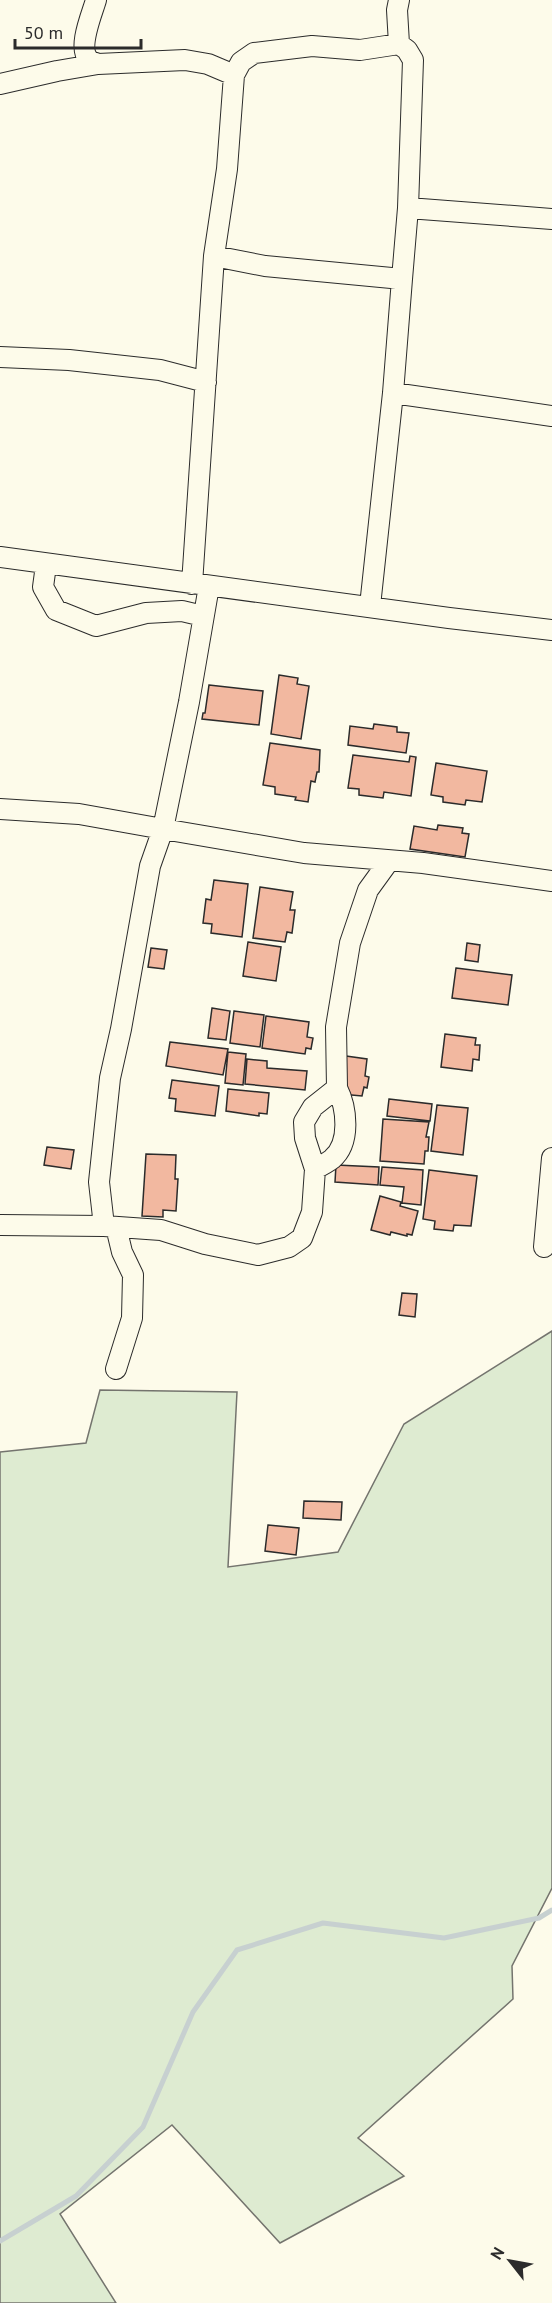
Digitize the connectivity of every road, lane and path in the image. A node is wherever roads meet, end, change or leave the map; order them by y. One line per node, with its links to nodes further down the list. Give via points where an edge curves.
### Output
1 (96, 0): 4 (street, via 85,34 85,52 88,60)
2 (399, 0): 3 (street)
3 (399, 44): 5 (street, via 360,50 312,46 263,52 241,62); 7 (street, via 413,60)
4 (98, 64): 5 (street, via 185,60); 6 (street)
5 (234, 75): 9 (street, via 227,169)
6 (0, 84)
7 (408, 208): 8 (street); 10 (street)
8 (552, 219)
9 (214, 256): 10 (street, via 265,266); 12 (street)
10 (402, 279): 13 (street)
11 (0, 357): 12 (street, via 160,370)
12 (206, 382): 17 (street)
13 (393, 393): 14 (street); 18 (street)
14 (552, 416)
15 (0, 557): 16 (street)
16 (46, 565): 17 (street); 19 (street, via 43,587 56,610 96,626 147,613 182,611)
17 (200, 585): 18 (street); 19 (street)
18 (370, 606): 20 (street)
19 (203, 616): 22 (street)
20 (552, 630)
21 (0, 809): 22 (street, via 79,814)
22 (163, 829): 23 (street, via 304,853); 31 (street, via 150,866 110,1078 99,1182)
23 (364, 857): 24 (street); 26 (street)
24 (389, 861): 25 (street); 26 (street)
25 (552, 881)
26 (368, 890): 27 (street, via 350,943 336,1027)
27 (337, 1088): 29 (street, via 346,1124 343,1141 333,1158); 29 (street, via 313,1107 304,1122)
28 (552, 1158): 32 (street)
29 (315, 1169): 31 (street, via 312,1212 302,1238 289,1247 258,1255 161,1230)
30 (0, 1225): 31 (street)
31 (110, 1226): 33 (street, via 133,1275 132,1318)
32 (544, 1247)
33 (116, 1370)

